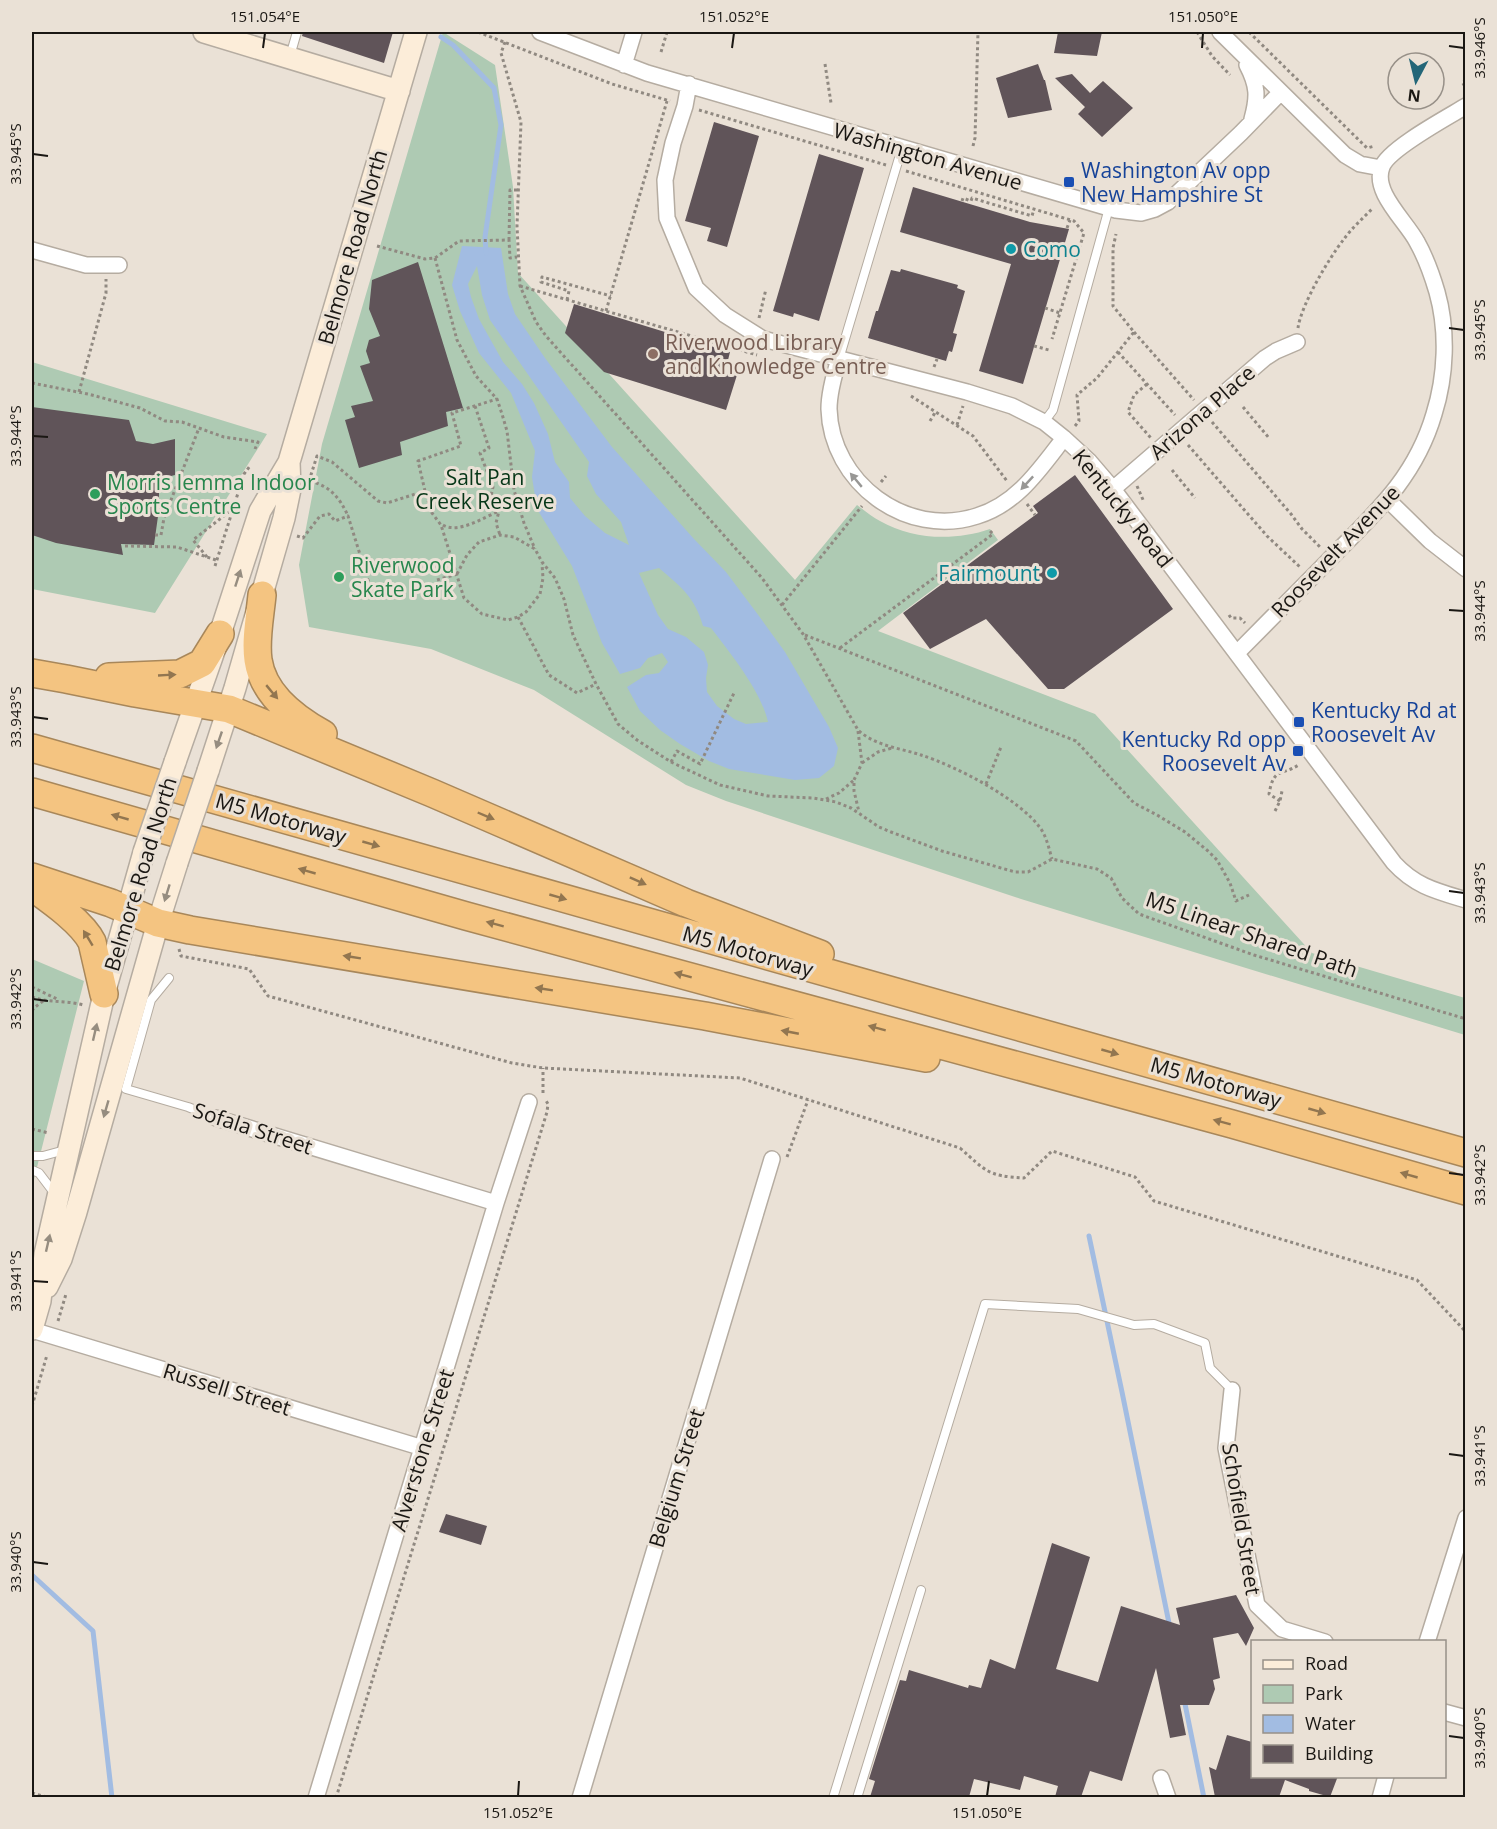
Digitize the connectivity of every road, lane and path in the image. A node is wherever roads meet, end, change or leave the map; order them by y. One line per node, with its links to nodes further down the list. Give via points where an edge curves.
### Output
1 (204, 32): 15 (main road)
2 (297, 32): 15 (lane)
3 (416, 32): 22 (main road, Belmore Road North)
4 (478, 32): 12 (path)
5 (540, 32): 17 (street, Washington Avenue)
6 (634, 32): 17 (street)
7 (667, 32): 13 (path)
8 (978, 32): 29 (path)
9 (1197, 32): 18 (path)
10 (1220, 32): 14 (street)
11 (1249, 32): 30 (path, via 1367,148)
12 (505, 42): 24 (path); 35 (path, via 501,53 521,122)
13 (661, 52)
14 (1242, 54): 23 (street); 28 (street, via 1257,91)
15 (290, 58): 22 (main road)
16 (825, 64): 25 (path)
17 (624, 65): 20 (street, Washington Avenue)
18 (1230, 75)
19 (1466, 80): 21 (path, via 1462,82)
20 (688, 84): 26 (street, Kentucky Road); 31 (street, Washington Avenue)
21 (1466, 88)
22 (399, 90): 90 (main road, Belmore Road North)
23 (1281, 92): 28 (street, Washington Avenue); 33 (street, via 1345,155 1360,164)
24 (667, 101): 26 (path); 50 (path)
25 (831, 103)
26 (685, 106): 32 (path); 64 (street, Kentucky Road, via 665,180 667,218 696,288 725,315 763,339)
27 (1466, 106): 33 (street, via 1400,148)
28 (1252, 122): 36 (street, Washington Avenue, via 1168,202 1141,213)
29 (973, 146)
30 (1374, 146)
31 (902, 148): 32 (lane); 36 (street, Washington Avenue)
32 (896, 168): 34 (path); 64 (lane)
33 (1381, 168): 99 (street, Roosevelt Avenue, via 1383,190 1412,233 1430,271 1442,313 1444,353 1430,429)
34 (966, 189): 38 (path); 38 (path, via 963,200 972,198 1032,216)
35 (518, 190): 42 (path, via 510,190); 45 (path)
36 (1109, 208): 81 (lane, via 1053,410)
37 (1373, 208): 58 (path, via 1343,240 1314,288 1299,323)
38 (1034, 209): 39 (path)
39 (1070, 220): 40 (path); 54 (path, via 1084,233)
40 (1068, 228)
41 (1116, 234): 56 (path, via 1113,306)
42 (508, 240): 45 (path, via 510,258); 46 (path, via 459,241)
43 (377, 246): 46 (path, via 425,259)
44 (32, 250): 47 (street, via 76,263)
45 (518, 257): 48 (path)
46 (435, 258): 73 (path, via 457,340 476,376)
47 (112, 265): 71 (path)
48 (520, 286): 51 (path); 122 (path, via 546,336 738,550)
49 (766, 289): 55 (path)
50 (610, 297): 51 (path, via 542,277 541,282 569,291); 53 (path)
51 (567, 300): 53 (path)
52 (1046, 308): 54 (path)
53 (606, 311): 62 (path)
54 (1060, 313): 57 (path)
55 (758, 321)
56 (1134, 332): 61 (path); 70 (path)
57 (1052, 339)
58 (1297, 342): 79 (street, Arizona Place, via 1265,358)
59 (1034, 346): 60 (path)
60 (1049, 350)
61 (1118, 352): 69 (path); 83 (path, via 1077,395 1079,421)
62 (761, 356)
63 (937, 358): 66 (path)
64 (839, 359): 81 (street, Kentucky Road, via 967,392 1012,406); 97 (street, one-way to 64, via 847,468 834,440 830,396)
65 (784, 362): 67 (path)
66 (934, 367)
67 (817, 372)
68 (32, 382): 71 (path)
69 (1147, 384): 75 (path); 84 (path, via 1134,395 1128,412)
70 (1184, 388)
71 (79, 392): 85 (path, via 140,408 165,421)
72 (911, 396): 78 (path)
73 (497, 399): 76 (path); 109 (path, via 507,431 514,490)
74 (963, 404): 82 (path)
75 (1166, 405)
76 (475, 406): 95 (path, via 452,413 461,446 418,461); 101 (path, via 489,448 480,453)
77 (1243, 407): 88 (path)
78 (936, 411): 80 (path); 82 (path)
79 (1203, 411): 86 (street, Arizona Place); 111 (path)
80 (930, 421)
81 (1044, 422): 87 (street, Kentucky Road)
82 (957, 425): 96 (path, via 974,436)
83 (1075, 426)
84 (1140, 426)
85 (199, 428): 89 (path, via 258,442); 105 (path, via 161,535)
86 (1177, 434): 94 (street, Arizona Place); 117 (path, via 1267,536)
87 (1064, 438): 94 (street, Kentucky Road); 96 (street, one-way to 96)
88 (1269, 438)
89 (255, 449)
90 (289, 462): 121 (main road, Belmore Road North, via 290,489); 124 (main road, Belmore Road North, one-way to 90, via 260,511)
91 (250, 466): 100 (path)
92 (1172, 471): 98 (path)
93 (884, 479): 97 (path)
94 (1113, 489): 127 (street, Kentucky Road)
95 (425, 491): 103 (path, via 378,501 332,462 317,456 309,481 334,493); 104 (path, via 432,513)
96 (1017, 494): 97 (street, via 977,516 939,522 905,514); 102 (path)
97 (871, 495): 122 (path)
98 (1195, 498)
99 (1388, 500): 111 (street, Roosevelt Avenue); 115 (street)
100 (234, 508): 110 (path, via 193,540); 112 (path)
101 (499, 511): 104 (path, via 459,528); 107 (path, via 496,523)
102 (1035, 515)
103 (348, 516): 106 (path, via 335,521 329,514 320,516 303,538); 120 (path)
104 (441, 525): 116 (path)
105 (156, 535)
106 (292, 535)
107 (500, 536): 109 (path, via 514,537); 116 (path, via 479,542)
108 (125, 546): 110 (path, via 177,548)
109 (535, 549): 113 (path)
110 (207, 557): 112 (path)
111 (1331, 558): 117 (street, Roosevelt Avenue)
112 (216, 560): 114 (path)
113 (542, 562): 123 (path, via 540,594); 130 (path, via 555,578 573,635)
114 (214, 566)
115 (1466, 569)
116 (456, 574): 118 (path); 123 (path, via 464,598 482,614 508,620)
117 (1311, 578): 127 (street, Roosevelt Avenue)
118 (436, 580)
119 (920, 589): 126 (path)
120 (372, 593)
121 (262, 595): 133 (main road, Belmore Road North); 145 (highway, one-way to 145, via 258,660 268,688 294,716)
122 (782, 605): 125 (path)
123 (518, 617): 130 (path, via 549,675 577,693)
124 (220, 634): 129 (highway, one-way to 124, via 180,674 202,663); 132 (main road, Belmore Road North)
125 (803, 634): 126 (path); 134 (path)
126 (839, 648): 153 (path, via 1076,741 1134,803 1185,832 1208,851 1230,883 1236,901)
127 (1237, 652): 154 (street, Kentucky Road, via 1394,863 1414,882)
128 (32, 673): 129 (highway)
129 (66, 679): 132 (highway)
130 (596, 684): 138 (path, via 618,724)
131 (734, 693): 138 (path, via 700,764 677,751)
132 (196, 703): 133 (highway); 155 (main road, Belmore Road North, bridge)
133 (229, 709): 145 (highway); 156 (main road, Belmore Road North, one-way to 156, bridge)
134 (858, 730): 135 (path); 139 (path)
135 (892, 747): 139 (path); 142 (path, via 938,761)
136 (1001, 747): 142 (path)
137 (32, 748): 166 (highway, M5 Motorway, one-way to 166)
138 (671, 762): 146 (path, via 720,785 768,796)
139 (862, 763): 141 (path)
140 (1300, 764): 147 (path, via 1273,777 1269,794)
141 (854, 780): 146 (path); 149 (path)
142 (986, 784): 150 (path, via 1036,823)
143 (1282, 791): 147 (path)
144 (32, 792): 168 (highway, M5 Motorway, one-way to 144, via 466,916)
145 (432, 793): 166 (highway, one-way to 166, via 707,911)
146 (825, 800): 149 (path)
147 (1280, 801): 148 (path)
148 (1275, 811)
149 (859, 814): 150 (path, via 910,840 1014,872 1028,872)
150 (1052, 859): 165 (path, M5 Linear Shared Path, via 1097,869 1112,878 1122,898 1139,914 1254,955)
151 (32, 878): 155 (highway)
152 (32, 887): 161 (highway, one-way to 152, via 92,942 54,902)
153 (1249, 895)
154 (1466, 900)
155 (127, 910): 156 (highway); 161 (main road, Belmore Road North)
156 (158, 923): 168 (highway, one-way to 156, via 728,1020); 182 (main road, Belmore Road North, one-way to 182, via 76,1212 61,1259)
157 (178, 949): 167 (path, via 181,956 249,969 268,996 512,1063)
158 (169, 978): 171 (lane, Sofala Street, via 151,1000 126,1089)
159 (32, 987): 163 (path)
160 (32, 997): 162 (path)
161 (95, 1000): 163 (path); 174 (main road, Belmore Road North, one-way to 161)
162 (43, 1001): 163 (path); 164 (path)
163 (61, 1001)
164 (32, 1011)
165 (1466, 1019)
166 (1053, 1036): 175 (highway, M5 Motorway, one-way to 175)
167 (543, 1068): 169 (path, via 740,1078); 200 (path, via 542,1091 547,1112)
168 (1136, 1099): 179 (highway, M5 Motorway, one-way to 168)
169 (808, 1100): 177 (path, via 786,1160); 184 (path, via 960,1148 987,1172 1001,1176 1024,1178 1052,1151 1135,1177 1154,1201 1417,1280)
170 (529, 1102): 181 (street, Alverstone Street)
171 (216, 1118): 181 (street, Sofala Street)
172 (32, 1129): 173 (path)
173 (49, 1133)
174 (70, 1149): 176 (lane); 180 (main road, Belmore Road North)
175 (1466, 1153)
176 (32, 1156)
177 (772, 1159): 201 (street, Belgium Street)
178 (32, 1170): 180 (lane)
179 (1466, 1191)
180 (58, 1197): 182 (main road, Belmore Road North, one-way to 180, via 45,1254)
181 (496, 1203): 188 (street, Alverstone Street)
182 (40, 1301): 183 (main road, Belmore Road North)
183 (32, 1330): 188 (street, Russell Street)
184 (1466, 1332)
185 (47, 1355): 187 (path)
186 (1232, 1390): 191 (street, Schofield Street, via 1226,1448 1257,1605 1282,1629); 202 (lane, via 1210,1368 1205,1343 1154,1324 1134,1325 1078,1309 985,1304)
187 (32, 1406)
188 (423, 1448): 199 (street, Alverstone Street)
189 (1466, 1518): 192 (street)
190 (921, 1590): 203 (lane)
191 (1320, 1640)
192 (1428, 1640)
193 (1446, 1713): 194 (street)
194 (1466, 1718)
195 (1161, 1778): 204 (street)
196 (1385, 1778): 205 (street)
197 (32, 1792): 198 (path)
198 (50, 1797)
199 (316, 1797)
200 (336, 1797)
201 (580, 1797)
202 (833, 1797)
203 (857, 1797)
204 (1168, 1797)
205 (1380, 1797)

